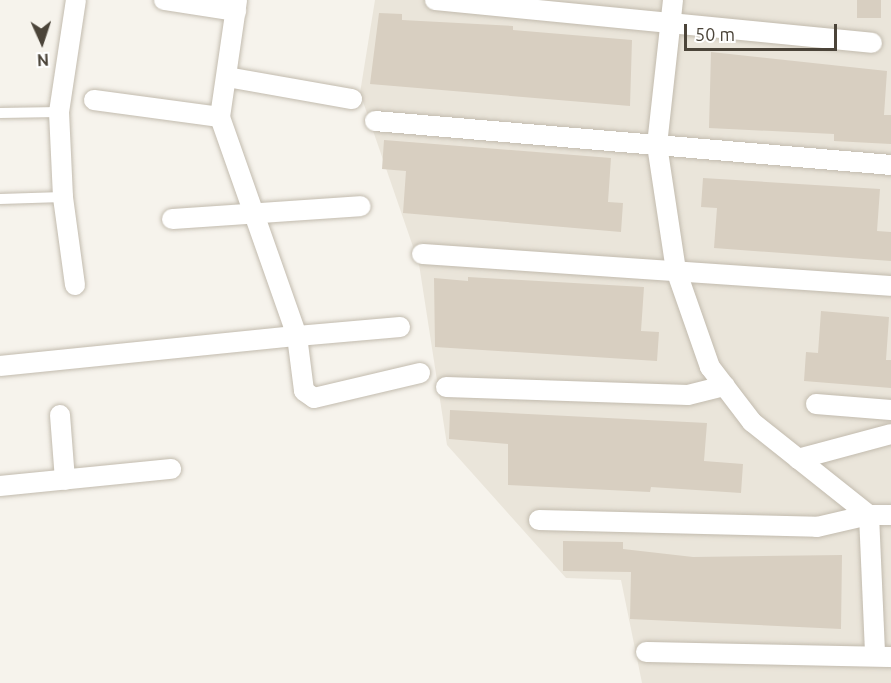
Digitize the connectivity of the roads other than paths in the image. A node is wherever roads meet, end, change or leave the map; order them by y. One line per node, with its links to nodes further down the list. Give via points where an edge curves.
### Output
1 (76, 0): 11 (street)
2 (164, 0): 5 (street)
3 (435, 0): 6 (street)
4 (673, 0): 6 (street)
5 (236, 6): 8 (street)
6 (669, 23): 7 (street); 15 (street)
7 (872, 43)
8 (227, 77): 9 (street); 13 (street)
9 (352, 99)
10 (94, 100): 13 (street)
11 (59, 112): 12 (lane); 17 (street)
12 (0, 113)
13 (220, 117): 20 (street)
14 (375, 121): 15 (street)
15 (657, 145): 16 (street); 23 (street)
16 (891, 165)
17 (63, 197): 18 (lane); 24 (street)
18 (0, 199)
19 (361, 206): 20 (street)
20 (252, 211): 21 (street); 27 (street)
21 (172, 219)
22 (422, 254): 23 (street)
23 (676, 270): 25 (street); 30 (street, via 710,367)
24 (75, 285)
25 (891, 286)
26 (400, 327): 27 (street)
27 (297, 336): 28 (street); 29 (street, via 304,391 309,398)
28 (0, 366)
29 (420, 373)
30 (725, 386): 31 (street, via 688,395); 36 (street, via 752,422)
31 (446, 387)
32 (816, 404): 33 (street)
33 (891, 410)
34 (60, 415): 38 (street)
35 (891, 434): 36 (street)
36 (798, 459): 40 (street)
37 (171, 469): 38 (street)
38 (65, 480): 39 (street)
39 (0, 486)
40 (870, 515): 41 (street); 42 (street, via 817,527); 44 (street)
41 (891, 515)
42 (539, 520)
43 (646, 652): 44 (street)
44 (883, 656)

